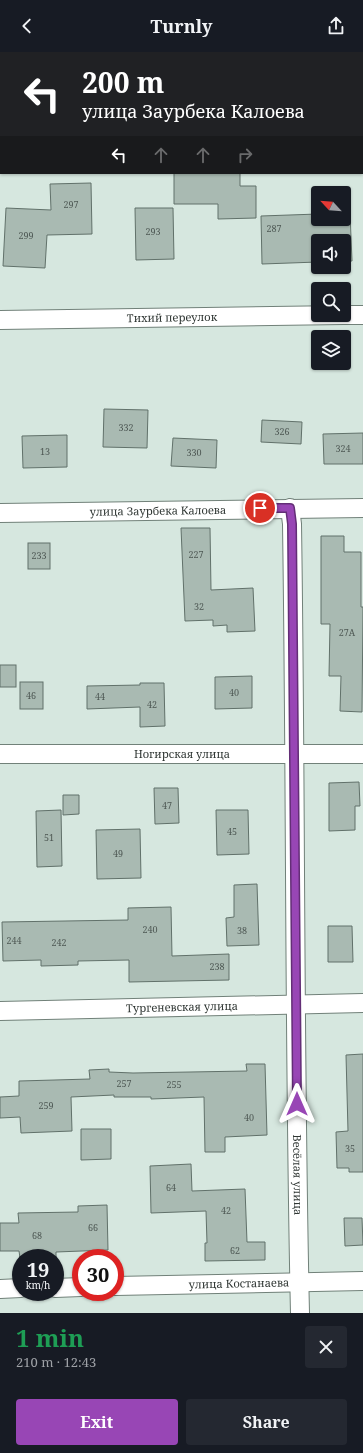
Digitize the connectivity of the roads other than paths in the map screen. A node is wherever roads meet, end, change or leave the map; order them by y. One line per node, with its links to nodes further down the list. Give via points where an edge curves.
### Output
1 (311, 315): 4 (street, Тихий переулок)
2 (351, 315): 3 (street, Тихий переулок)
3 (363, 315)
4 (0, 320)
5 (290, 508): 6 (street, улица Заурбека Калоева); 7 (street, улица Заурбека Калоева); 10 (street, Весёлая улица)
6 (363, 508)
7 (0, 513)
8 (0, 754): 10 (street, Ногирская улица)
9 (363, 754): 10 (street, Ногирская улица)
10 (295, 755): 12 (street, Весёлая улица)
11 (363, 1003): 12 (street, Тургеневская улица)
12 (296, 1005): 13 (street, Тургеневская улица); 15 (street, Весёлая улица)
13 (0, 1010)
14 (363, 1281): 15 (street, улица Костанаева)
15 (299, 1282): 16 (street, улица Костанаева); 19 (street, Весёлая улица)
16 (124, 1286)
17 (12, 1288): 18 (street)
18 (0, 1289)
19 (300, 1313)

